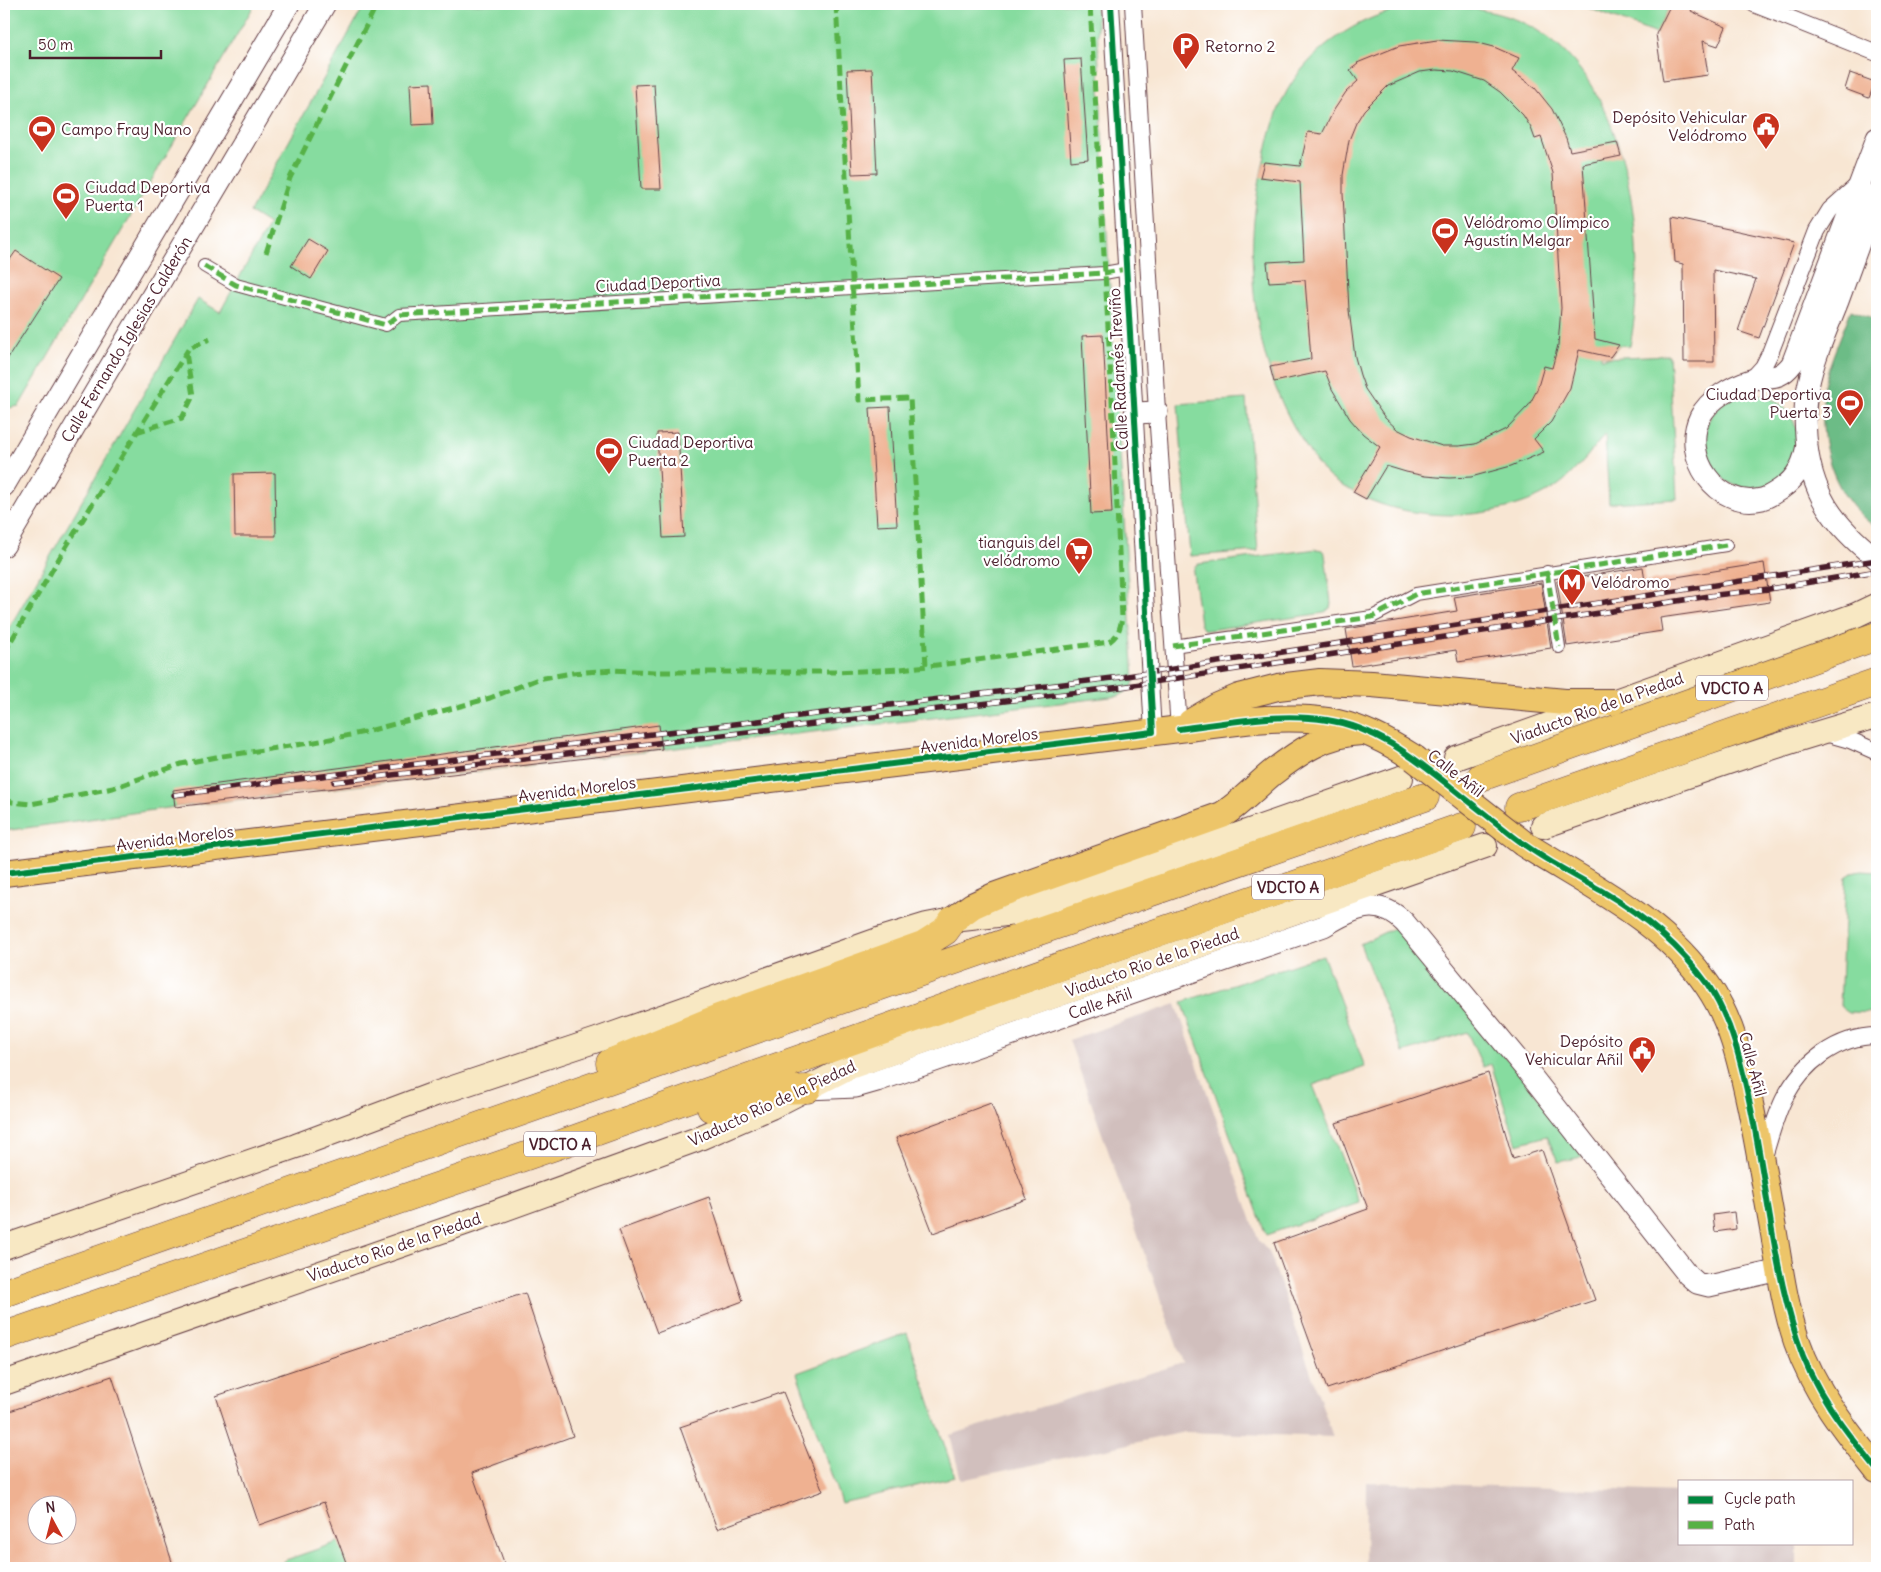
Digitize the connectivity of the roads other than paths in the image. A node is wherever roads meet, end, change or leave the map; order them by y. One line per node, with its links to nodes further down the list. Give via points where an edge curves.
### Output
1 (289, 4): 14 (street, Calle Fernando Iglesias Calderón)
2 (325, 4): 16 (street, Calle Fernando Iglesias Calderón)
3 (1111, 4): 10 (street, Calle Radamés Treviño)
4 (1132, 4): 11 (street)
5 (1754, 4): 6 (street)
6 (1877, 53)
7 (1877, 138): 8 (street)
8 (1869, 188): 13 (street, via 1808,386); 13 (street, via 1792,364 1784,373 1752,379 1718,396 1700,417 1694,440 1699,464 1706,476 1726,494 1749,500 1762,499 1793,478 1805,458)
9 (204, 266): 10 (street, Ciudad Deportiva, via 236,284 386,324 400,315 1104,273)
10 (1126, 269): 12 (street, Calle Radamés Treviño)
11 (1157, 412): 12 (street); 21 (street)
12 (1135, 413): 28 (street, Calle Radamés Treviño)
13 (1806, 443): 17 (street, via 1817,487 1831,514 1842,529)
14 (4, 486)
15 (1726, 545): 18 (street)
16 (4, 546)
17 (1877, 559)
18 (1547, 572): 21 (street, via 1416,594 1372,617); 22 (street)
19 (1877, 605): 24 (main road, Viaducto Río de la Piedad)
20 (1877, 636): 33 (highway, Viaducto Río de la Piedad / VDCTO A)
21 (1173, 646): 26 (street)
22 (1559, 647)
23 (1877, 682): 35 (highway, VDCTO A)
24 (1612, 702): 26 (main road, via 1565,702 1320,682 1278,687 1239,697); 31 (main road, Viaducto Río de la Piedad)
25 (1877, 716): 27 (main road)
26 (1179, 729): 28 (main road, Avenida Morelos); 29 (main road, Avenida Morelos, via 1303,718 1326,720)
27 (1820, 731): 30 (street); 36 (main road)
28 (1153, 732): 39 (main road, Avenida Morelos)
29 (1368, 732): 32 (main road, Avenida Morelos, via 1390,743); 40 (main road, via 1336,735 1313,745 1222,815 994,896)
30 (1877, 752)
31 (1456, 758)
32 (1408, 768): 40 (main road, via 1015,914); 45 (main road, Calle Añil, bridge, via 1652,924 1682,953 1718,1003 1736,1047)
33 (1481, 777)
34 (1425, 797): 43 (highway, VDCTO A)
35 (1519, 807)
36 (1543, 826)
37 (1462, 827): 44 (highway, Viaducto Río de la Piedad / VDCTO A)
38 (1485, 846): 42 (main road, Viaducto Río de la Piedad, via 847,1068)
39 (4, 873)
40 (953, 920): 43 (highway, via 945,931 923,945 643,1048); 46 (main road, via 878,940)
41 (1877, 1036): 45 (street, via 1847,1041 1825,1051 1806,1067 1784,1098)
42 (807, 1088): 44 (highway, via 779,1090 607,1137); 47 (street, Calle Añil, via 856,1087 885,1078 1324,926 1348,911 1376,907 1396,914 1406,923 1688,1275 1697,1283 1709,1286); 50 (main road, Viaducto Río de la Piedad, via 686,1144)
43 (503, 1118): 48 (highway, VDCTO A)
44 (561, 1144): 49 (highway, Viaducto Río de la Piedad / VDCTO A)
45 (1762, 1162): 47 (main road, Calle Añil)
46 (4, 1247)
47 (1780, 1270): 51 (main road, Calle Añil, via 1797,1341 1820,1392)
48 (4, 1294)
49 (4, 1336)
50 (4, 1383)
51 (1877, 1470)

